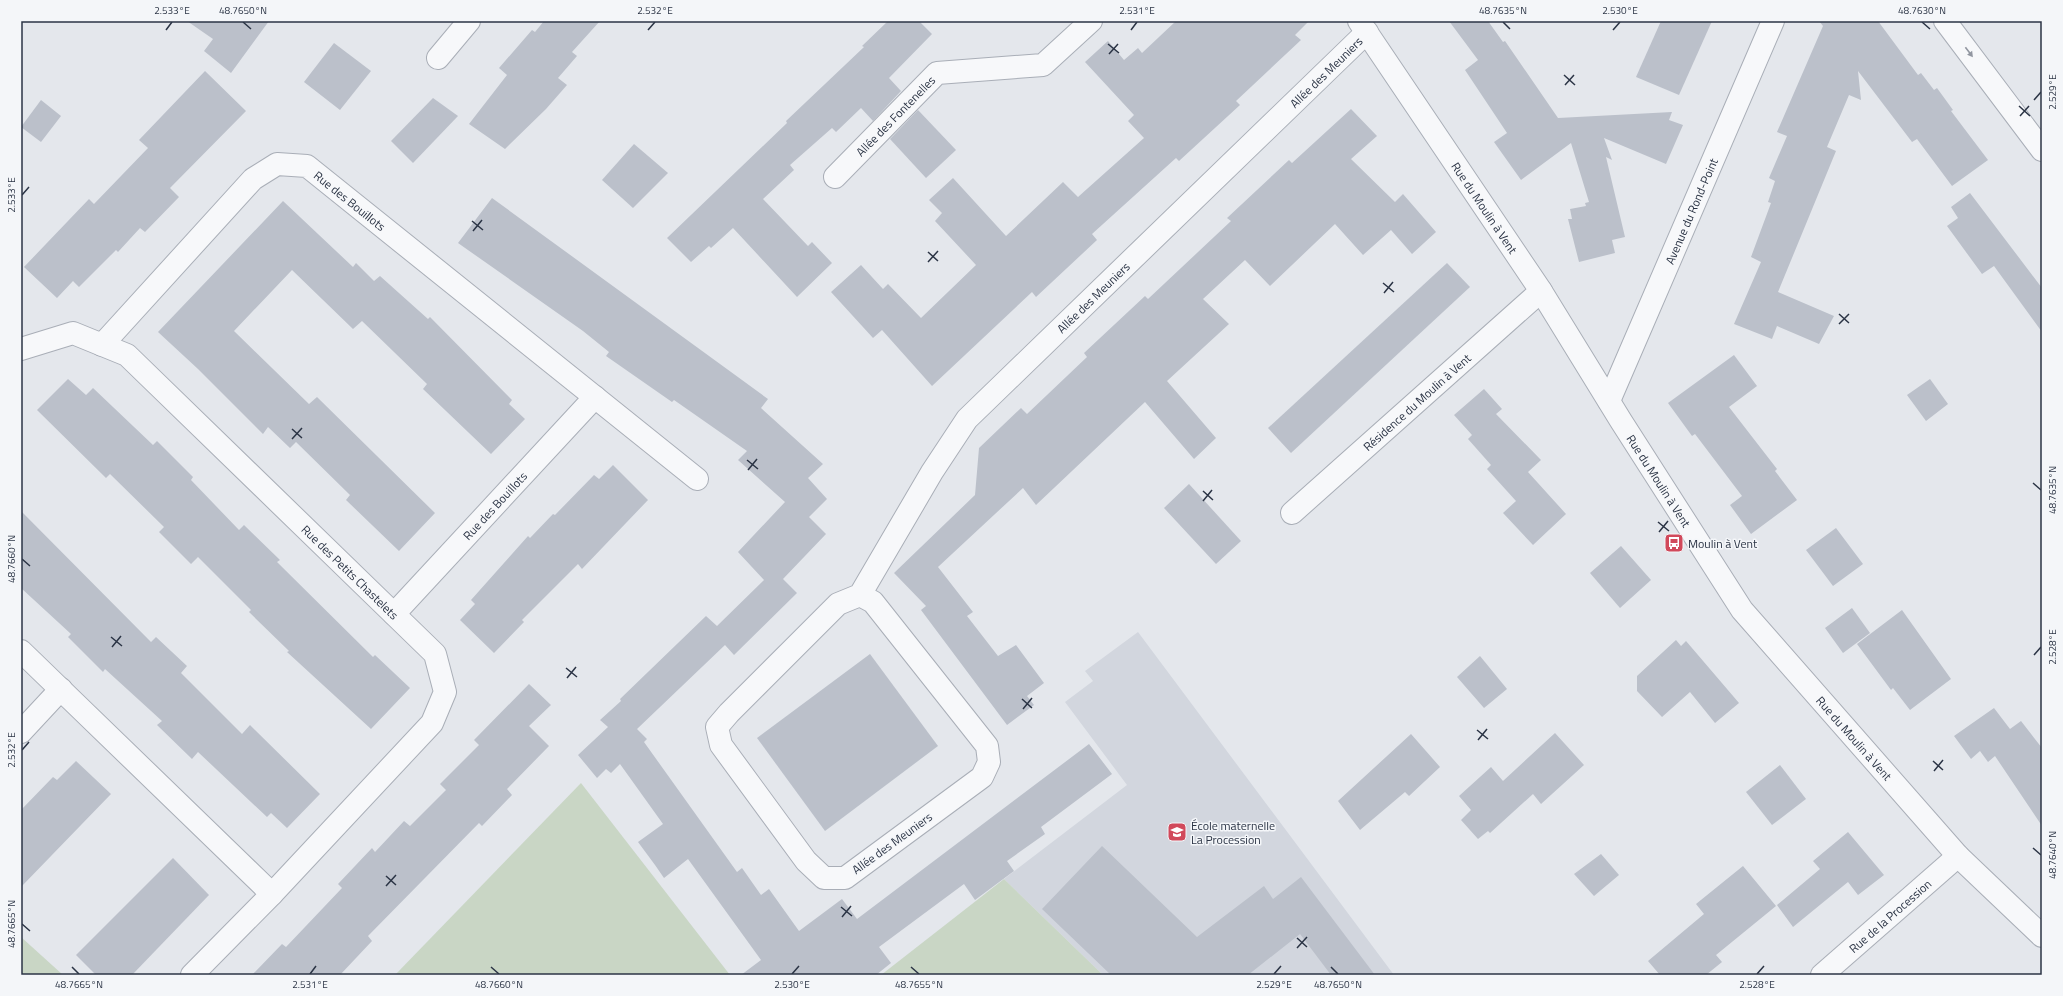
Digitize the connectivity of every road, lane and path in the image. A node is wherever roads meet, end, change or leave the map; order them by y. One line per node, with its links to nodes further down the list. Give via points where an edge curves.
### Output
1 (469, 21): 6 (street)
2 (1091, 21): 8 (street, Allée des Fontenelles, via 1043,65 938,73)
3 (1772, 21): 13 (street, Avenue du Rond-Point)
4 (1945, 21): 7 (street, one-way to 7)
5 (1363, 26): 9 (street, Rue du Moulin à Vent); 16 (street, Allée des Meuniers, via 967,419 932,472)
6 (438, 58)
7 (2042, 150)
8 (835, 177)
9 (1541, 291): 13 (street, Rue du Moulin à Vent); 15 (street, Résidence du Moulin à Vent)
10 (102, 345): 11 (street, Rue des Petits Chastelets, via 73,333); 12 (street, Rue des Bouillots, via 253,179 277,164 307,166); 17 (street, Rue des Petits Chastelets, via 127,356)
11 (21, 349)
12 (595, 397): 14 (street, Rue des Bouillots); 17 (street, Rue des Bouillots)
13 (1609, 401): 21 (street, Rue du Moulin à Vent, via 1742,610)
14 (697, 479)
15 (1292, 514)
16 (860, 595): 16 (street, Allée des Meuniers, via 838,604 717,727 720,745 806,861 824,878 845,878 982,777 989,762 987,746 873,602)
17 (394, 614): 22 (street, Rue des Petits Chastelets, via 435,654 445,692 432,723)
18 (21, 651): 19 (street)
19 (61, 689): 20 (street); 22 (street)
20 (21, 732)
21 (1958, 856): 23 (street, Rue du Moulin à Vent); 25 (street, Rue de la Procession)
22 (272, 894): 24 (street, Rue des Petits Chastelets)
23 (2042, 936)
24 (192, 975)
25 (1822, 975)

